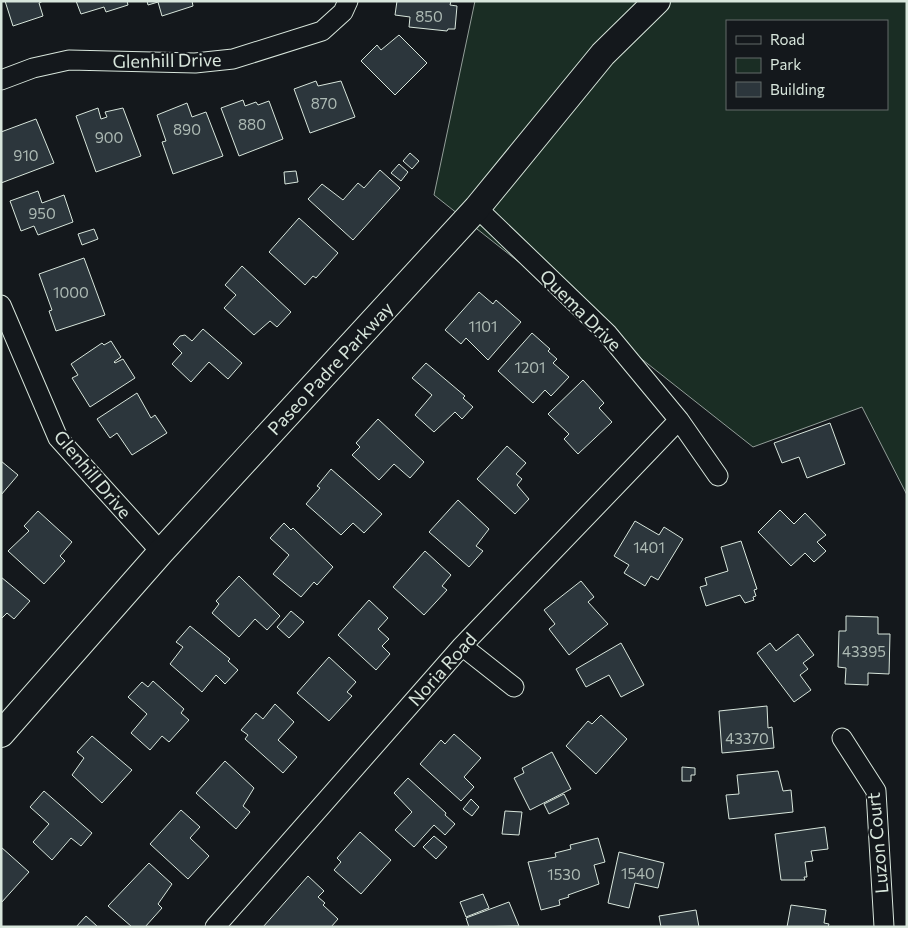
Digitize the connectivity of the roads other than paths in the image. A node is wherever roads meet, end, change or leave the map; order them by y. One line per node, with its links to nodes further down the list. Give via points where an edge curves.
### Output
1 (348, 1): 3 (street, Glenhill Drive, via 343,12 322,31 233,59 196,64 69,60 32,68)
2 (657, 1): 4 (main road, Paseo Padre Parkway, via 603,54)
3 (1, 80)
4 (477, 208): 6 (street, Quema Drive, via 607,333); 8 (main road, Paseo Padre Parkway)
5 (1, 305): 8 (street, Glenhill Drive, via 58,438)
6 (679, 420): 7 (street, Quema Drive); 9 (street, Noria Road)
7 (718, 476)
8 (160, 552): 11 (main road, Paseo Padre Parkway)
9 (462, 646): 10 (street); 13 (street, Noria Road)
10 (514, 687)
11 (1, 734)
12 (842, 738): 14 (street, Luzon Court, via 876,791)
13 (215, 927)
14 (884, 927)

